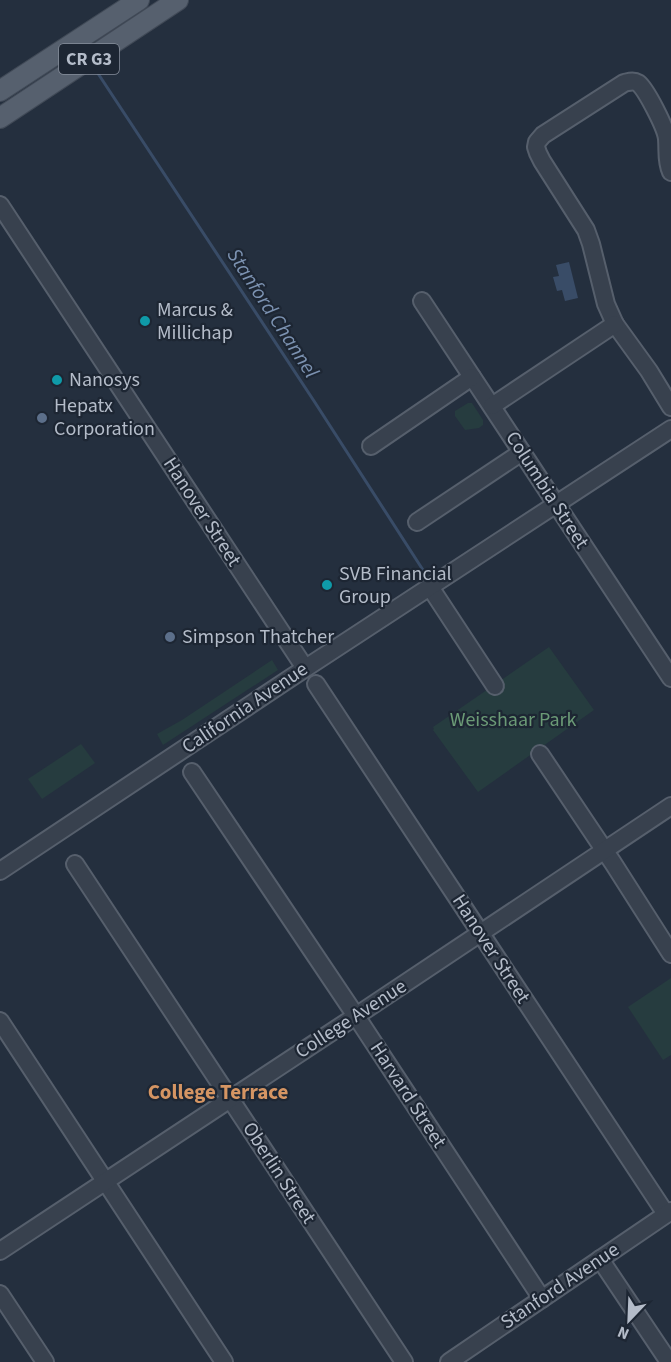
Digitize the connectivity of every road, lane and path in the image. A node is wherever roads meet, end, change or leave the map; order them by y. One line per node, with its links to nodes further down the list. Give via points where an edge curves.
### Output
1 (139, 0): 3 (main road, CR G3)
2 (178, 0): 4 (main road, CR G3)
3 (0, 91)
4 (0, 118)
5 (671, 172): 8 (street, via 667,137 637,82 624,83 537,142 542,161 586,230)
6 (0, 205): 18 (street, Hanover Street)
7 (422, 301): 9 (street, Columbia Street)
8 (615, 324): 10 (street); 11 (street)
9 (472, 376): 10 (street, Columbia Street); 13 (street)
10 (492, 406): 14 (street, Columbia Street)
11 (671, 407)
12 (671, 429): 15 (street, California Avenue)
13 (371, 446)
14 (522, 452): 15 (street, Columbia Street); 16 (street)
15 (556, 504): 17 (street, California Avenue); 19 (street, Columbia Street)
16 (417, 522)
17 (430, 587): 18 (street, California Avenue); 21 (street)
18 (305, 668): 27 (street, California Avenue)
19 (671, 678)
20 (316, 684): 28 (street, Hanover Street)
21 (495, 686)
22 (540, 754): 25 (street)
23 (192, 772): 30 (street, Harvard Street)
24 (671, 806): 25 (street, College Avenue)
25 (605, 851): 28 (street, College Avenue); 29 (street)
26 (75, 864): 32 (street, Oberlin Street)
27 (0, 870)
28 (481, 934): 30 (street, College Avenue); 34 (street, Hanover Street)
29 (671, 954)
30 (356, 1017): 32 (street, College Avenue); 38 (street, Harvard Street)
31 (0, 1021): 33 (street)
32 (230, 1099): 33 (street, College Avenue); 42 (street, Oberlin Street)
33 (104, 1181): 35 (street, College Avenue); 41 (street)
34 (668, 1212): 36 (street, Stanford Avenue)
35 (0, 1251)
36 (600, 1259): 38 (street, Stanford Avenue); 39 (street)
37 (0, 1294): 40 (street)
38 (542, 1299): 43 (street, Stanford Avenue)
39 (666, 1361)
40 (45, 1362)
41 (224, 1362)
42 (404, 1362)
43 (449, 1362)

